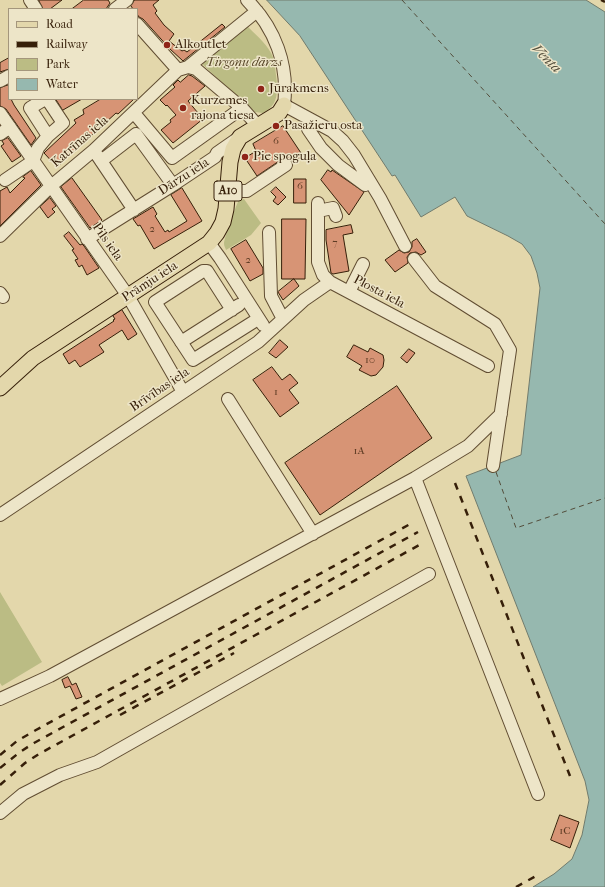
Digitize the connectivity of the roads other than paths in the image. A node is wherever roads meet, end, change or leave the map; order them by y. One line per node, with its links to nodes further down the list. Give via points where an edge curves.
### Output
1 (247, 0): 2 (street)
2 (257, 11): 4 (street, Katrīnas iela); 8 (street, via 268,26 281,55 285,92)
3 (138, 25): 4 (street)
4 (183, 69): 7 (street, via 196,69); 10 (street, Katrīnas iela)
5 (44, 100): 15 (street, via 30,108)
6 (47, 100): 15 (street, via 63,122)
7 (242, 108): 12 (street); 17 (street, via 172,158)
8 (281, 109): 11 (street); 12 (main road, Dārzu iela)
9 (0, 113): 13 (street, Pils iela)
10 (134, 113): 17 (street); 18 (street, Katrīnas iela)
11 (311, 120): 26 (street, via 343,141); 26 (street, via 308,129 321,148 338,165 365,185)
12 (258, 126): 16 (main road, Dārzu iela)
13 (10, 127): 14 (street); 21 (street, Pils iela)
14 (0, 134)
15 (48, 136): 21 (street, via 38,148)
16 (240, 137): 20 (street, Dārzu iela, via 224,147); 23 (main road, Prāmju iela / A10, via 233,149)
17 (163, 146): 19 (street)
18 (94, 150): 22 (street); 28 (street, Katrīnas iela)
19 (151, 155): 22 (street, via 136,134); 27 (street)
20 (215, 157): 23 (street); 27 (street, Dārzu iela)
21 (34, 160): 25 (street); 28 (street, Pils iela)
22 (101, 161): 30 (street)
23 (230, 162): 29 (main road, Prāmju iela / A10)
24 (286, 165): 29 (street, via 247,191)
25 (5, 180)
26 (370, 182): 36 (street)
27 (173, 185): 30 (street, Dārzu iela)
28 (51, 186): 33 (street, Katrīnas iela); 34 (street, Pils iela)
29 (228, 191): 35 (main road, Prāmju iela / A10, via 223,222)
30 (134, 210): 34 (street, Dārzu iela)
31 (336, 216): 39 (street, via 333,208 318,207 318,262)
32 (269, 232): 45 (street, via 271,296)
33 (0, 236)
34 (87, 239): 41 (street, Pils iela)
35 (209, 244): 41 (main road, Prāmju iela / A10); 42 (street)
36 (405, 246)
37 (414, 259): 52 (street, via 435,286 495,324 510,350)
38 (363, 264): 40 (street)
39 (330, 282): 40 (street, Plosta iela); 45 (street, Brīvības iela)
40 (349, 292): 48 (street, Plosta iela)
41 (128, 296): 49 (main road, Prāmju iela / A10, via 33,358); 50 (street, Pils iela)
42 (247, 300): 43 (street); 44 (street)
43 (232, 310): 47 (street); 47 (street, via 209,273 202,271 155,302)
44 (258, 319): 46 (street); 47 (street, via 193,360)
45 (283, 319): 46 (street, Brīvības iela)
46 (268, 333): 50 (street, Brīvības iela)
47 (181, 342)
48 (488, 366)
49 (0, 388)
50 (183, 392): 55 (street, Brīvības iela)
51 (228, 399): 56 (street)
52 (501, 414): 53 (street); 54 (street, via 468,446)
53 (493, 466)
54 (415, 478): 56 (street); 59 (street)
55 (0, 515)
56 (313, 534): 58 (street, via 50,676)
57 (429, 574): 60 (street, via 97,762 60,775 23,794)
58 (0, 699)
59 (538, 794)
60 (0, 813)

